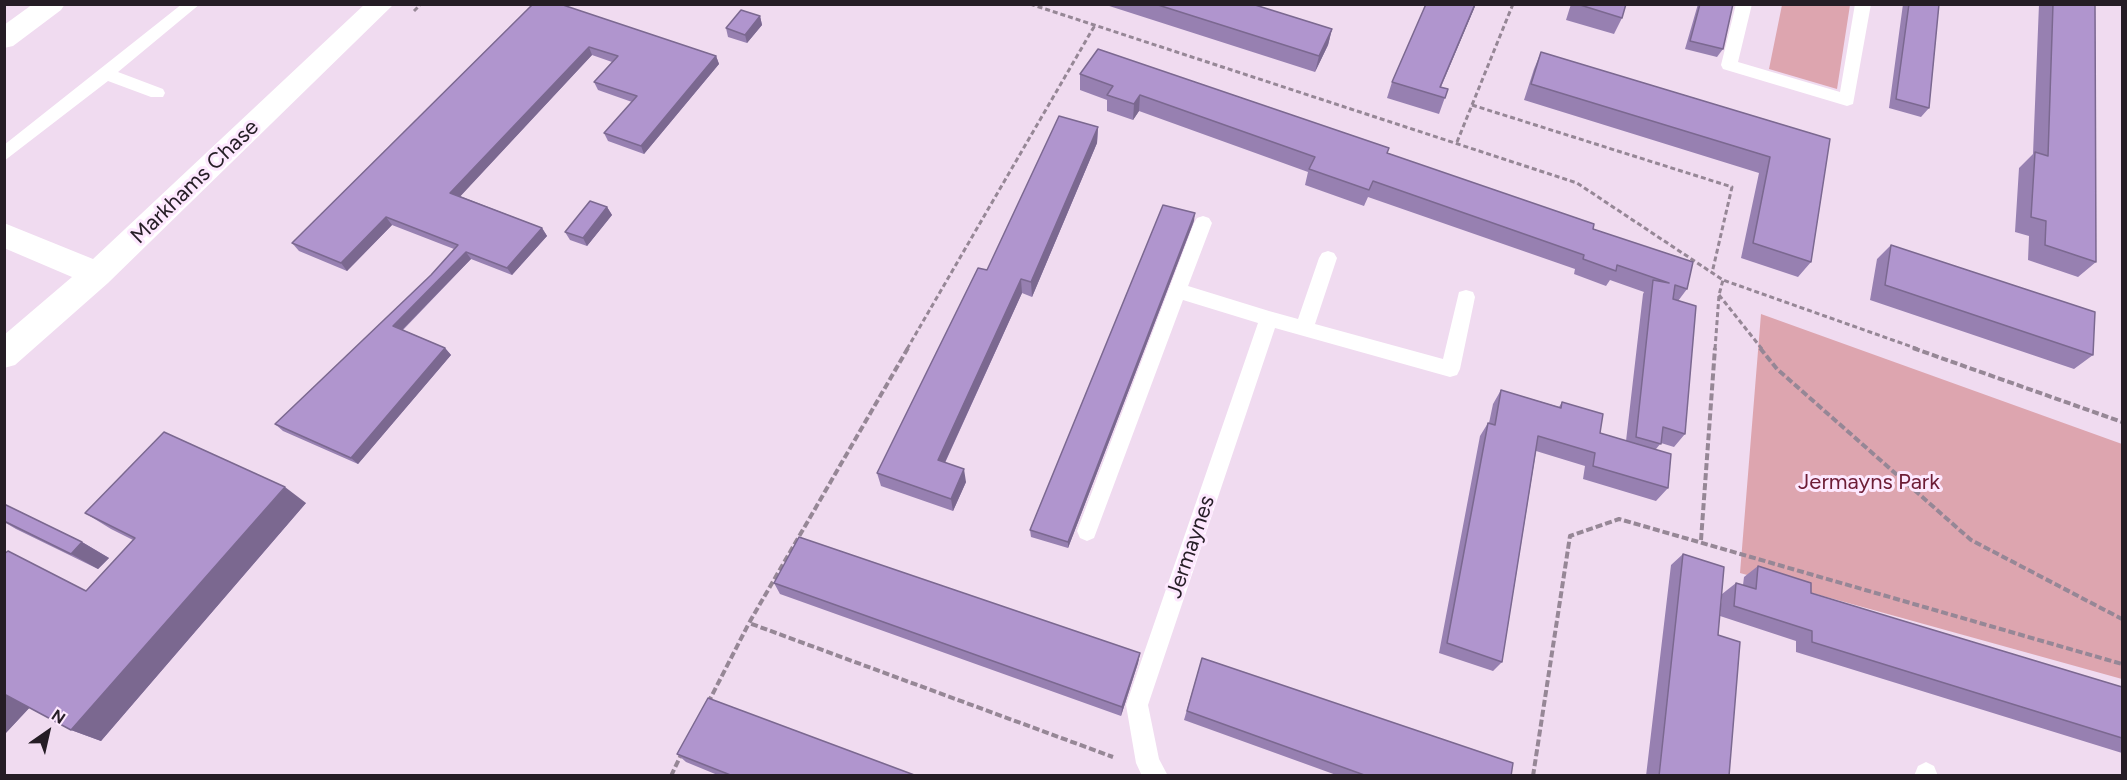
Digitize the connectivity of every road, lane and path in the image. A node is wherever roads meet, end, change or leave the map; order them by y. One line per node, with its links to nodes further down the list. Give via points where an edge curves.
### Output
1 (52, 4): 9 (street)
2 (193, 4): 10 (lane)
3 (381, 4): 19 (street, Markhams Chase)
4 (1030, 4): 8 (path)
5 (1513, 4): 12 (path)
6 (1744, 4): 7 (lane, via 1729,65 1847,100)
7 (1863, 4)
8 (1095, 25): 13 (path); 31 (path)
9 (4, 39)
10 (107, 74): 11 (lane); 14 (lane)
11 (157, 93)
12 (1472, 105): 13 (path); 18 (path, via 1732,187)
13 (1457, 142): 18 (path, via 1576,183)
14 (4, 155)
15 (1203, 223): 21 (lane)
16 (4, 235): 19 (street)
17 (1328, 258): 25 (lane)
18 (1712, 273): 20 (path)
19 (98, 274): 26 (street, Markhams Chase)
20 (1723, 280): 22 (path); 27 (path)
21 (1179, 291): 24 (lane); 28 (lane)
22 (1719, 295): 29 (path); 30 (path, via 1777,369 1971,540)
23 (1466, 297): 25 (lane, via 1450,369)
24 (1269, 319): 25 (lane); 35 (lane, Jermaynes, via 1137,705 1148,763)
25 (1304, 329)
26 (4, 355)
27 (2122, 422)
28 (1087, 531)
29 (1701, 540): 32 (path); 37 (path, via 1619,519 1570,536)
30 (2122, 619)
31 (749, 623): 33 (path); 35 (path)
32 (2122, 664)
33 (707, 704)
34 (686, 745): 36 (path)
35 (1156, 775)
36 (670, 776)
37 (1533, 776)

